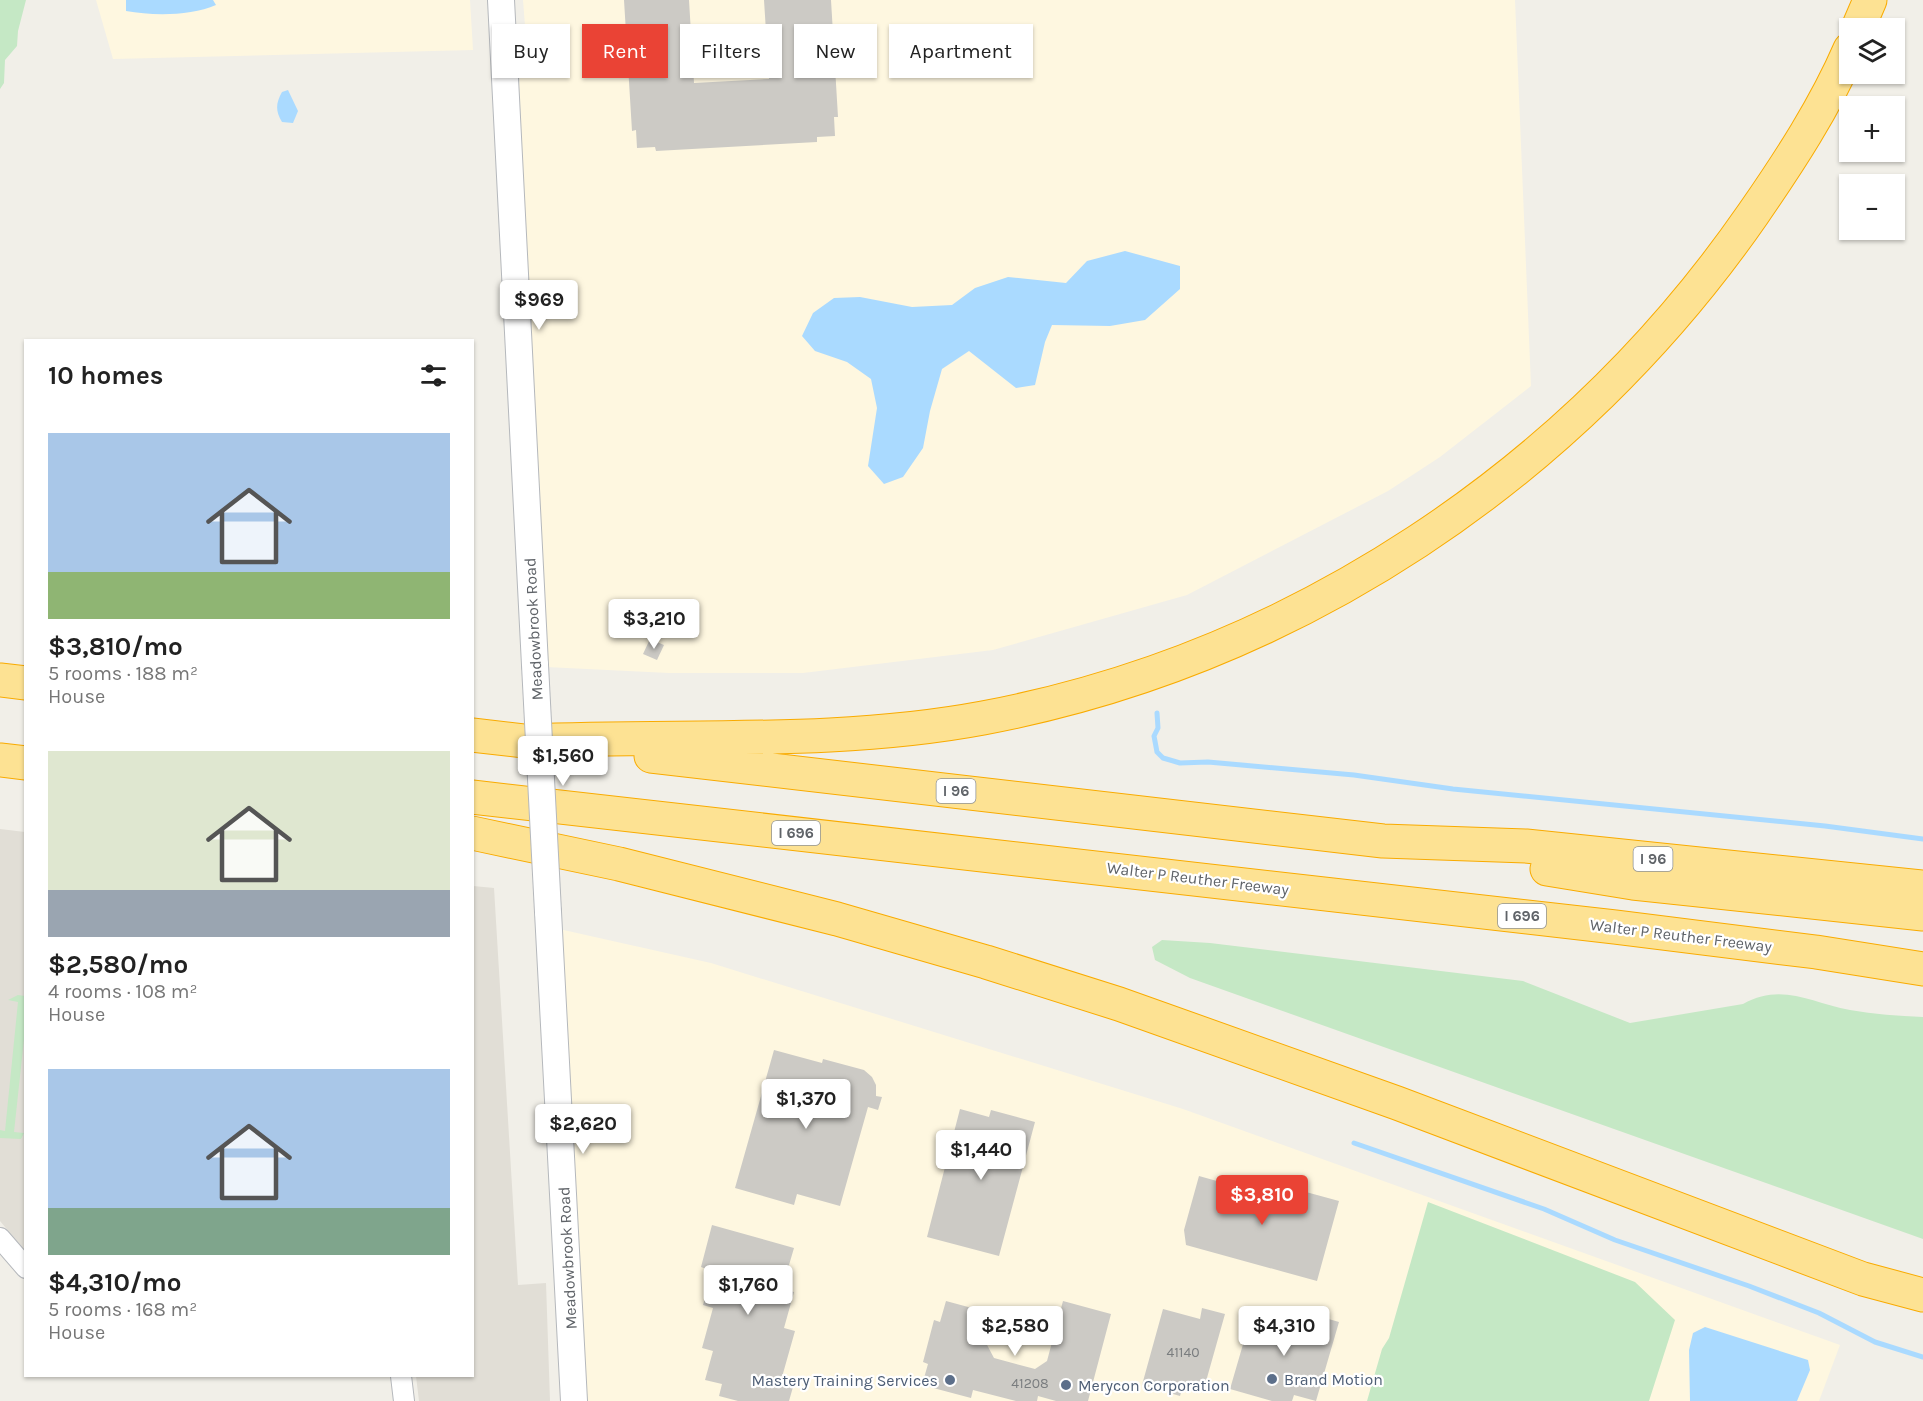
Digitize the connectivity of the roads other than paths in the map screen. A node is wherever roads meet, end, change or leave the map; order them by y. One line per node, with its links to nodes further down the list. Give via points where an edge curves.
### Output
1 (501, 0): 26 (street, Meadowbrook Road, bridge)
2 (1869, 0): 3 (highway)
3 (1862, 18)
4 (1839, 70): 8 (highway, via 1793,156 1721,259 1644,353 1562,432 1494,487 1427,536 1340,588 1250,633 1162,668 1076,696 984,718 880,733 809,737)
5 (0, 680): 6 (highway)
6 (24, 683)
7 (474, 735): 8 (highway, I 96)
8 (529, 741): 15 (highway, I 96)
9 (0, 743): 10 (highway)
10 (24, 746)
11 (0, 760): 12 (highway)
12 (24, 763)
13 (474, 797): 18 (highway, Walter P Reuther Freeway / I 696, via 1615,927)
14 (474, 833): 21 (highway, via 619,864 998,965 1397,1103)
15 (1383, 841): 16 (highway, I 96, via 1526,846); 17 (highway, via 1632,883)
16 (1923, 887)
17 (1923, 914)
18 (1923, 969)
19 (0, 1238): 20 (street)
20 (24, 1266)
21 (1863, 1278): 22 (highway); 23 (highway)
22 (1923, 1295)
23 (1923, 1305)
24 (401, 1377): 25 (street)
25 (404, 1401)
26 (574, 1401)

